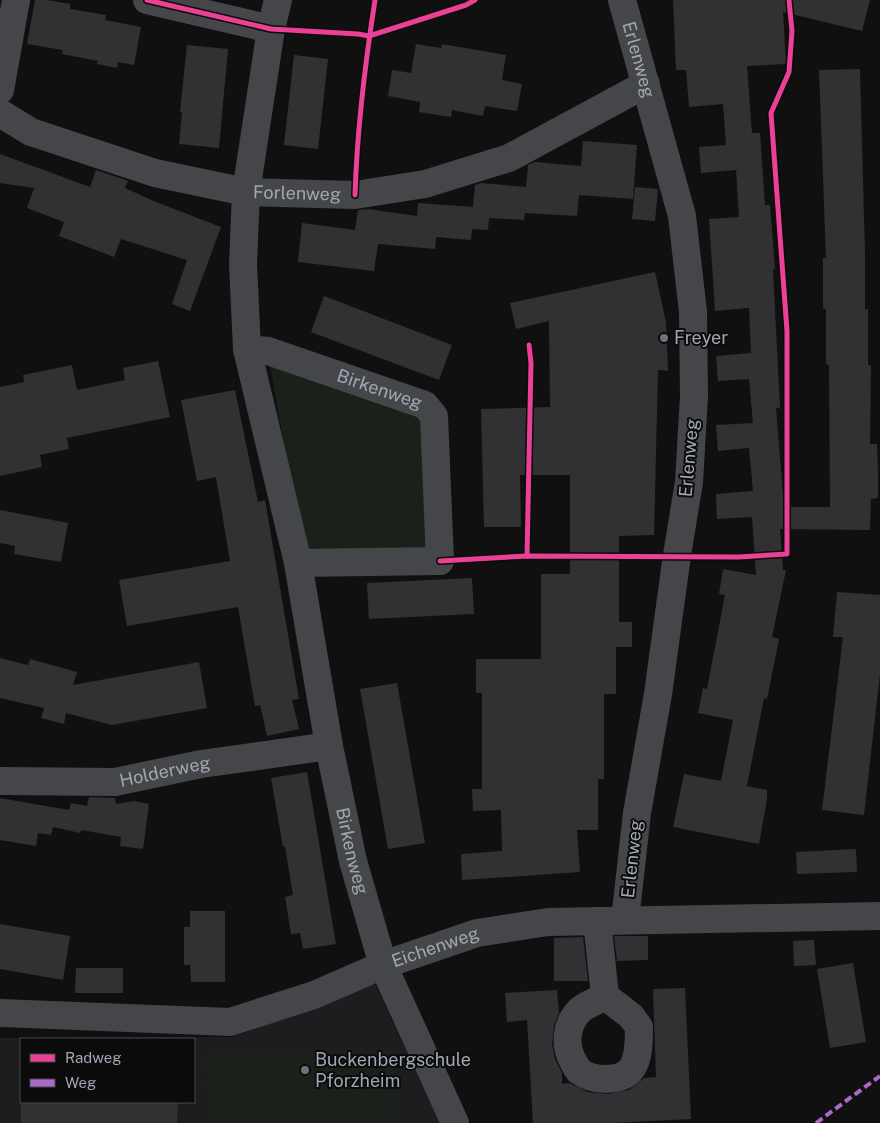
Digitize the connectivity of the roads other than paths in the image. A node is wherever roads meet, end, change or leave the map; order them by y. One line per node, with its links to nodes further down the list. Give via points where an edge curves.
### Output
1 (16, 0): 7 (street)
2 (147, 0): 5 (street)
3 (278, 0): 5 (street, Birkenweg)
4 (622, 0): 6 (street, Erlenweg)
5 (271, 29): 9 (street, Birkenweg)
6 (646, 84): 9 (street, Forlenweg, via 509,158 425,184 355,195); 15 (street, Erlenweg, via 682,216 693,312 694,396 689,482 637,813)
7 (0, 90)
8 (0, 113): 9 (street, Forlenweg, via 31,132 155,173)
9 (246, 192): 10 (street, Birkenweg, via 242,264)
10 (246, 349): 11 (street, Birkenweg); 11 (street, Birkenweg, via 268,351 425,405 434,416 440,561)
11 (298, 563): 12 (street, Birkenweg)
12 (329, 746): 13 (street, Holderweg, via 201,764 115,782); 17 (street, Birkenweg, via 353,861)
13 (0, 781)
14 (880, 916): 15 (street, Eichenweg)
15 (625, 920): 16 (street, Eichenweg)
16 (597, 921): 17 (street, Eichenweg, via 548,922 477,933); 18 (street)
17 (383, 964): 19 (street, Eichenweg, via 314,995 230,1022); 20 (street, Birkenweg)
18 (605, 996)
19 (0, 1013)
20 (455, 1123)

